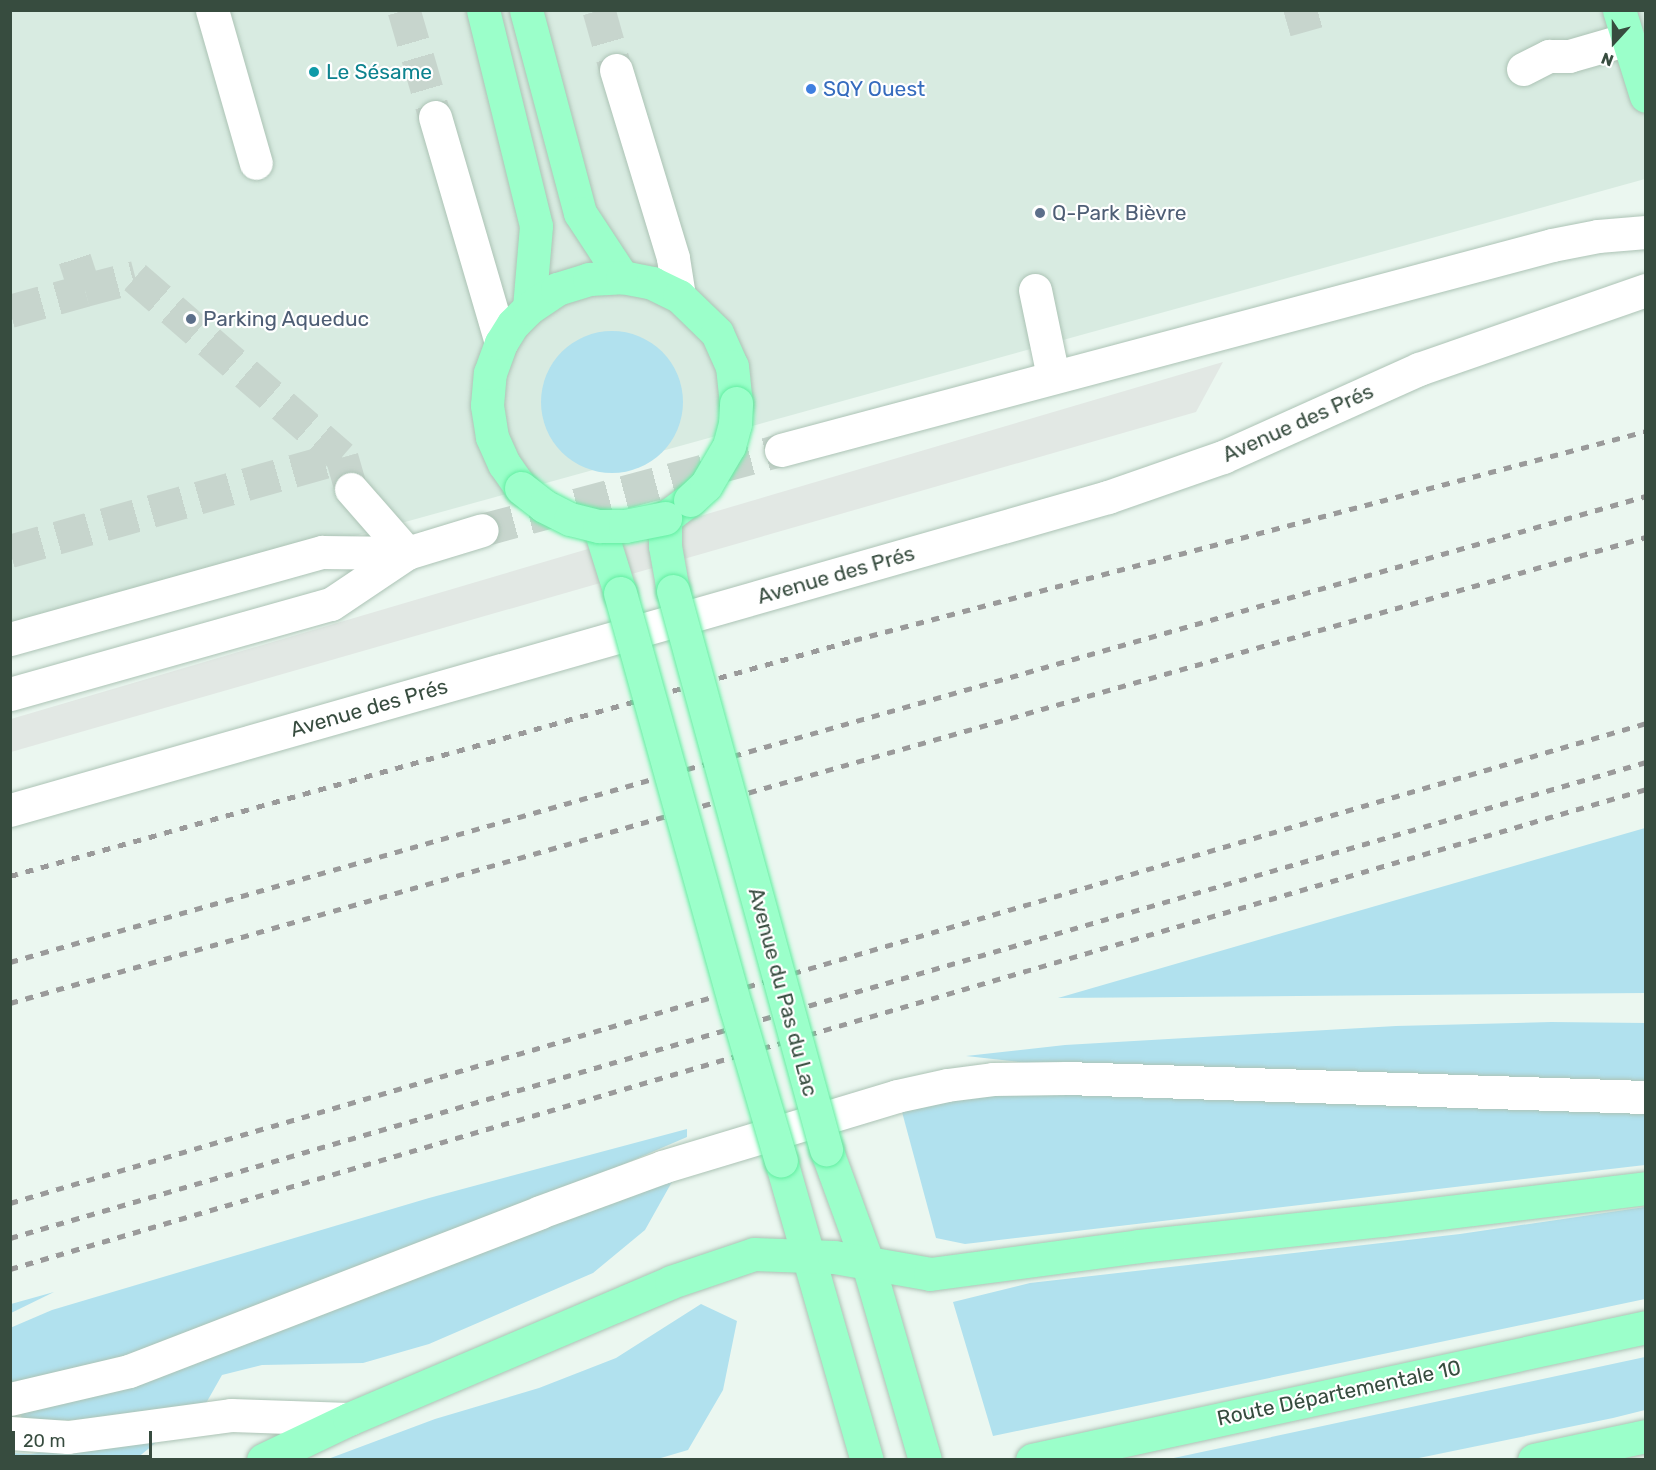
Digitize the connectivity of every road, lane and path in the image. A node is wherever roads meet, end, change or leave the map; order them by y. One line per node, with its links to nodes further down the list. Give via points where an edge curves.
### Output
1 (212, 10): 9 (street)
2 (483, 10): 15 (main road, via 536,226)
3 (526, 10): 11 (main road, via 580,213)
4 (1624, 25): 5 (street, via 1569,56 1549,56); 7 (main road)
5 (1522, 69)
6 (616, 70): 14 (street, via 673,258)
7 (1646, 96)
8 (435, 117): 16 (street)
9 (256, 163)
10 (1646, 232): 17 (street, via 1552,245)
11 (622, 277): 14 (main road, via 652,283); 15 (main road, via 589,279 557,289)
12 (1035, 290): 17 (street)
13 (1646, 290): 26 (street, Avenue des Prés, via 1419,369 1222,457 1108,497)
14 (679, 296): 20 (main road, bridge, via 717,333 732,366 735,424 719,466 706,485)
15 (529, 308): 16 (main road)
16 (501, 343): 21 (main road, bridge, via 490,373 487,405 497,448 521,488 544,506 570,519)
17 (1053, 376): 18 (street)
18 (781, 450)
19 (351, 489): 23 (street)
20 (664, 518): 21 (main road, bridge, via 625,526); 30 (main road, Avenue du Pas du Lac, bridge, via 673,591 826,1149)
21 (599, 526): 29 (main road, bridge)
22 (482, 530): 23 (street)
23 (407, 553): 24 (street, via 322,552); 25 (street, via 331,604)
24 (10, 639)
25 (10, 694)
26 (10, 810)
27 (1646, 1096): 32 (street, via 1066,1078 993,1079 947,1085 897,1096 662,1167 129,1371)
28 (1646, 1188): 30 (main road, via 930,1274)
29 (807, 1255): 30 (main road); 33 (main road, via 754,1254 671,1282); 37 (main road)
30 (868, 1264): 38 (main road, Avenue du Pas du Lac)
31 (1646, 1327): 39 (main road, Route Départementale 10)
32 (10, 1399)
33 (349, 1419): 34 (street, via 231,1415 68,1437); 36 (main road)
34 (10, 1433)
35 (1646, 1436): 40 (main road)
36 (263, 1460)
37 (867, 1460)
38 (925, 1460)
39 (1032, 1460)
40 (1534, 1460)

